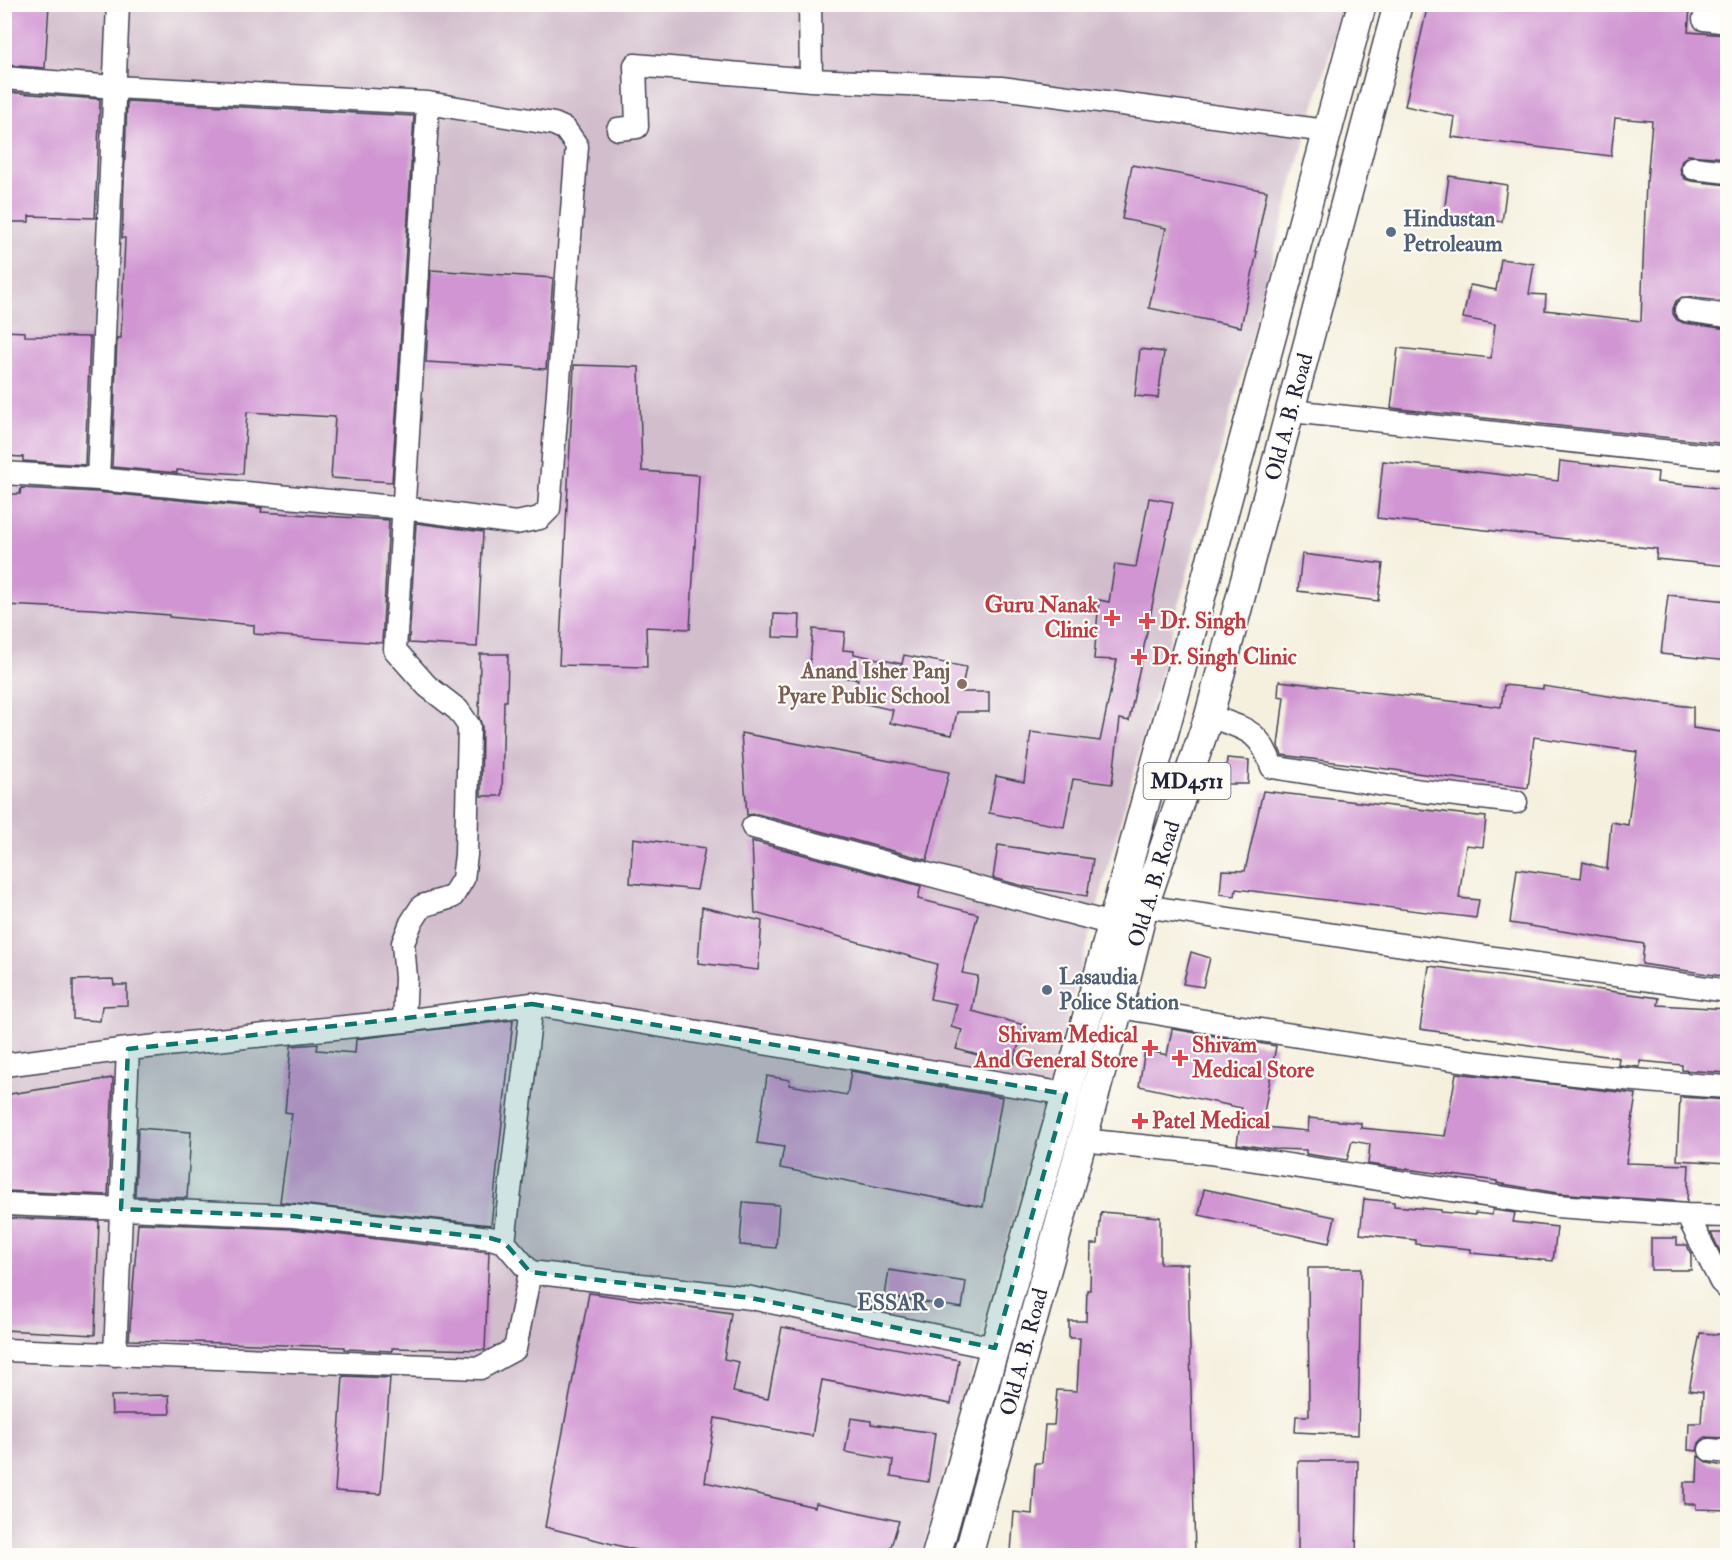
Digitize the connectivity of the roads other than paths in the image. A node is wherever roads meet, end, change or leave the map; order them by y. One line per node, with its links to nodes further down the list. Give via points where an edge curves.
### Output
1 (118, 4): 9 (street)
2 (810, 4): 8 (street)
3 (1362, 4): 12 (main road, Old A. B. Road / MD4511)
4 (1398, 4): 17 (main road, Old A. B. Road / MD4511)
5 (1704, 19): 6 (street)
6 (1728, 22)
7 (4, 78): 9 (street)
8 (811, 80): 11 (street, via 635,65 637,128); 12 (street, via 1001,88)
9 (114, 87): 10 (street); 20 (street)
10 (428, 103): 21 (street); 21 (street, via 554,124 565,129 577,146 549,509 540,518 516,523)
11 (618, 129)
12 (1326, 131): 26 (main road, Old A. B. Road / MD4511)
13 (1694, 168): 14 (street)
14 (1728, 172)
15 (1686, 310): 16 (street)
16 (1728, 316)
17 (1291, 411): 18 (street); 22 (main road, Old A. B. Road / MD4511)
18 (1728, 458)
19 (4, 473): 20 (street)
20 (98, 479): 21 (street)
21 (405, 508): 30 (street, via 395,650 427,686 458,710 469,726 470,755 463,879 452,897 422,906 411,923 403,943)
22 (1209, 716): 23 (street, via 1252,732 1263,744 1272,767); 25 (main road, Old A. B. Road / MD4511)
23 (1516, 802)
24 (753, 827): 26 (street)
25 (1144, 906): 27 (street); 29 (main road, Old A. B. Road / MD4511)
26 (1112, 924): 34 (main road, Old A. B. Road / MD4511)
27 (1728, 991)
28 (532, 1004): 30 (street); 34 (street); 40 (street)
29 (1119, 1007): 33 (street, via 1443,1059 1653,1083); 35 (main road, Old A. B. Road / MD4511)
30 (404, 1021): 31 (street)
31 (128, 1049): 32 (street); 37 (street)
32 (4, 1065)
33 (1728, 1087)
34 (1066, 1094): 43 (main road, Old A. B. Road / MD4511)
35 (1082, 1140): 38 (street, via 1209,1153 1556,1206); 47 (main road, Old A. B. Road / MD4511)
36 (4, 1204): 37 (street)
37 (121, 1209): 40 (street, via 293,1216 424,1229); 45 (street)
38 (1687, 1215): 39 (street); 42 (street)
39 (1728, 1216)
40 (504, 1242): 41 (street)
41 (530, 1272): 43 (street, via 751,1298); 45 (street, via 515,1348 480,1368)
42 (1728, 1289)
43 (995, 1348): 46 (main road, Old A. B. Road / MD4511)
44 (4, 1350): 45 (street)
45 (115, 1355)
46 (936, 1556)
47 (968, 1556)

